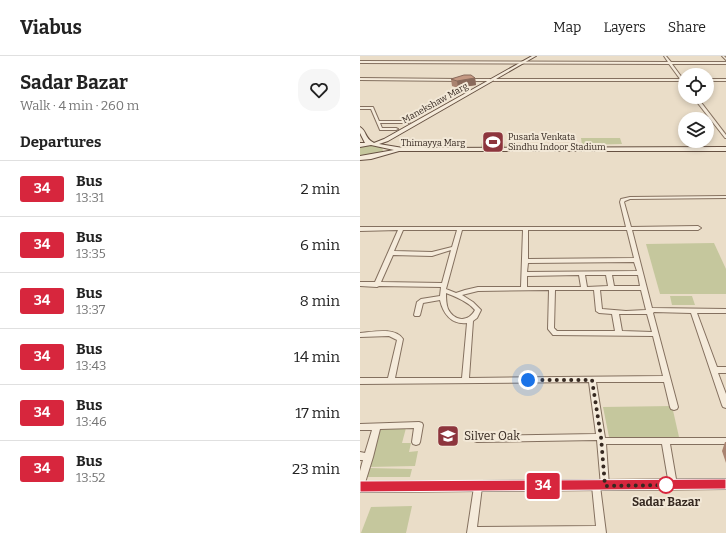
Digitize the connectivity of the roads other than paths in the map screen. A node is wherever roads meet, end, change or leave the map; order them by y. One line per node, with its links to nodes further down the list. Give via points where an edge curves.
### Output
1 (534, 56): 6 (street, Manekshaw Marg)
2 (665, 56): 7 (street)
3 (723, 56): 4 (street)
4 (726, 59)
5 (360, 62): 6 (street)
6 (522, 63): 7 (street); 11 (street, Manekshaw Marg)
7 (670, 63): 8 (street); 9 (street)
8 (726, 63)
9 (678, 73)
10 (360, 79): 11 (street)
11 (492, 80): 12 (street); 22 (street, Manekshaw Marg)
12 (678, 80)
13 (714, 80): 14 (street)
14 (726, 80)
15 (700, 104): 21 (street)
16 (360, 108): 17 (street, via 372,108)
17 (378, 122): 18 (street); 20 (street, via 381,129)
18 (408, 122)
19 (360, 128): 23 (street)
20 (396, 129)
21 (726, 138)
22 (386, 140): 24 (street, Manekshaw Marg); 25 (street, via 383,142)
23 (362, 142): 24 (street)
24 (374, 144): 25 (street, Thimayya Marg)
25 (385, 146): 26 (street, Thimayya Marg, via 403,150); 28 (street, via 386,151)
26 (569, 150): 27 (street, Thimayya Marg); 28 (street, Thimayya Marg, via 402,151)
27 (726, 150)
28 (379, 155): 29 (street); 30 (street)
29 (360, 158)
30 (360, 163)
31 (726, 197): 32 (street, via 626,199 622,202)
32 (628, 228): 33 (street); 36 (street); 41 (street)
33 (698, 228)
34 (401, 229): 35 (street); 37 (street); 39 (street)
35 (460, 229): 36 (street); 38 (street)
36 (526, 229): 43 (street)
37 (361, 231)
38 (454, 248): 39 (street, via 432,254); 52 (street)
39 (391, 253): 51 (street)
40 (574, 260): 41 (street); 42 (street); 44 (street)
41 (637, 260): 47 (street)
42 (543, 261): 43 (street); 49 (street)
43 (525, 262): 48 (street)
44 (575, 273): 45 (street); 49 (street)
45 (582, 273): 46 (street); 57 (street)
46 (609, 273): 47 (street); 53 (street)
47 (640, 273): 54 (street)
48 (525, 274): 49 (street); 55 (street)
49 (542, 274)
50 (360, 284): 51 (street)
51 (377, 284): 52 (street)
52 (444, 288): 59 (street); 60 (street)
53 (611, 288): 54 (street); 58 (street)
54 (644, 288): 61 (street)
55 (524, 289): 56 (street); 59 (street, via 467,290)
56 (552, 289): 57 (street); 67 (street, via 553,332)
57 (584, 289): 58 (street)
58 (597, 289): 62 (street, via 598,310)
59 (456, 296): 66 (street, via 478,310 476,316)
60 (442, 298): 65 (street, via 420,302); 66 (street, via 446,313 456,320)
61 (651, 311): 62 (street); 63 (street); 68 (street)
62 (615, 312): 67 (street)
63 (694, 312): 64 (street); 70 (street)
64 (726, 312)
65 (417, 315)
66 (470, 320): 73 (street)
67 (619, 334): 68 (street)
68 (656, 334): 72 (street)
69 (360, 335): 76 (street, via 390,334 400,339)
70 (714, 370): 71 (street); 77 (street)
71 (726, 370)
72 (668, 379): 74 (street); 78 (street)
73 (465, 380): 74 (street); 76 (street)
74 (592, 380): 82 (street)
75 (360, 381): 76 (street)
76 (391, 381)
77 (726, 406)
78 (674, 407)
79 (377, 426): 80 (street); 84 (street, via 419,425); 86 (street)
80 (360, 427)
81 (477, 439): 82 (street)
82 (601, 439): 85 (street); 90 (street)
83 (726, 441): 85 (street)
84 (416, 442)
85 (665, 442): 88 (street)
86 (364, 456): 89 (street)
87 (726, 484): 88 (street)
88 (673, 485): 90 (street)
89 (360, 486): 91 (street)
90 (601, 486): 91 (street); 93 (street)
91 (478, 487): 92 (street)
92 (472, 532): 93 (street)
93 (601, 532)

